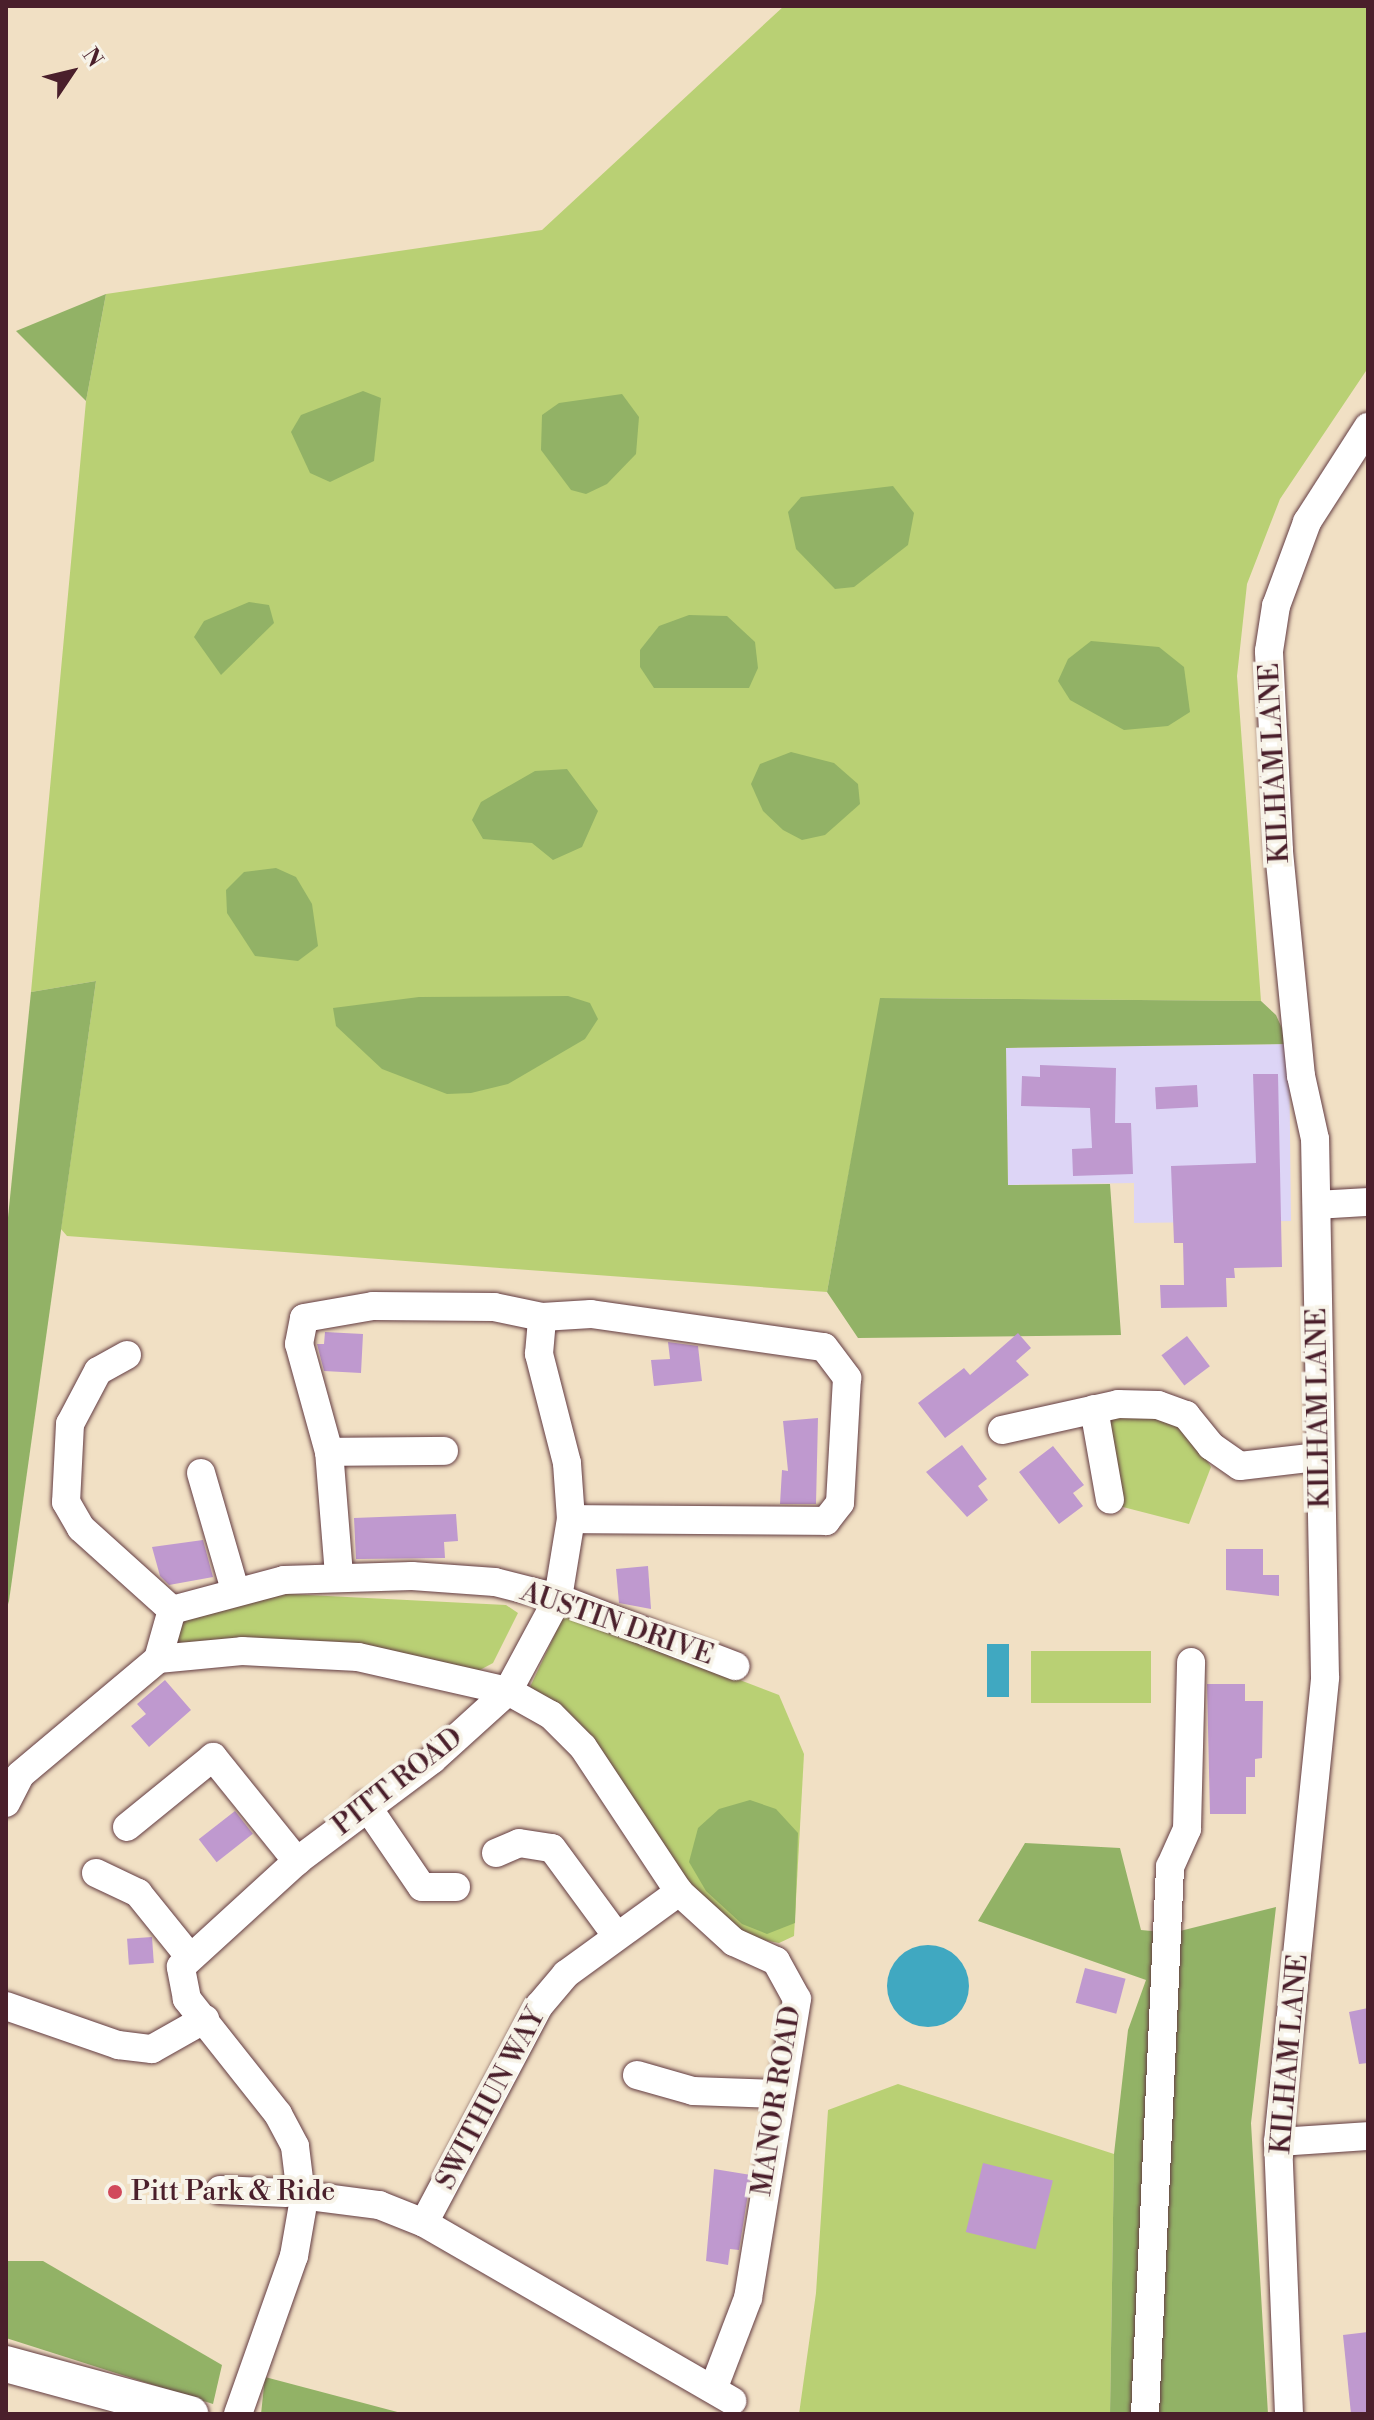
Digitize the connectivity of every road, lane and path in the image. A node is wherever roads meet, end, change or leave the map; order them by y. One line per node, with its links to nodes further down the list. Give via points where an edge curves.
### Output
1 (1368, 427): 3 (street, KILHAM LANE, via 1307,522 1276,606 1269,651 1279,850)
2 (1368, 1202): 3 (street)
3 (1317, 1205): 10 (street, KILHAM LANE)
4 (542, 1317): 9 (street, via 494,1307 373,1306 304,1318 299,1344); 13 (street, PITT ROAD, via 539,1354 567,1463); 13 (street, via 591,1314 824,1347 847,1378 840,1503 826,1521)
5 (127, 1355): 17 (street, via 98,1371 70,1424 66,1502 81,1528)
6 (1094, 1409): 7 (street); 10 (street, via 1173,1408 1240,1466); 12 (street)
7 (1002, 1430)
8 (444, 1451): 9 (street)
9 (329, 1452): 14 (street)
10 (1318, 1457): 37 (street, KILHAM LANE, via 1324,1730)
11 (201, 1473): 15 (street)
12 (1110, 1500)
13 (571, 1519): 16 (street, PITT ROAD)
14 (339, 1575): 15 (street, AUSTIN DRIVE); 16 (street, AUSTIN DRIVE, via 495,1582)
15 (235, 1590): 17 (street, AUSTIN DRIVE)
16 (558, 1598): 20 (street, AUSTIN DRIVE); 21 (street, PITT ROAD)
17 (172, 1610): 18 (street)
18 (158, 1659): 21 (street, MANOR ROAD, via 242,1651 358,1657); 22 (street, via 20,1775)
19 (1191, 1662): 44 (street, via 1187,1829 1170,1867)
20 (735, 1666)
21 (508, 1691): 23 (street, PITT ROAD, via 432,1760); 29 (street, MANOR ROAD, via 551,1715 583,1747)
22 (6, 1803)
23 (366, 1805): 26 (street, PITT ROAD); 28 (street, via 422,1887)
24 (127, 1827): 26 (street, via 213,1757)
25 (496, 1853): 30 (street, via 519,1843 552,1848)
26 (297, 1861): 31 (street, PITT ROAD)
27 (96, 1873): 31 (street, via 138,1893)
28 (456, 1887)
29 (679, 1892): 30 (street, SWITHUN WAY); 35 (street, MANOR ROAD, via 734,1942 776,1961 790,1979 797,1999)
30 (616, 1935): 40 (street, SWITHUN WAY, via 539,2006)
31 (188, 1955): 33 (street, via 181,1986)
32 (6, 2006): 33 (street, via 118,2045 152,2049)
33 (205, 2019): 39 (street, via 278,2114 295,2146)
34 (637, 2075): 35 (street, via 693,2091)
35 (777, 2094): 40 (street, MANOR ROAD, via 748,2298 723,2394)
36 (1368, 2136): 37 (street)
37 (1278, 2142): 45 (street, KILHAM LANE)
38 (220, 2190): 39 (street, MANOR ROAD)
39 (301, 2195): 40 (street, MANOR ROAD, via 379,2205); 43 (street, via 294,2256)
40 (424, 2223)
41 (7, 2365): 42 (main road)
42 (190, 2414)
43 (238, 2414)
44 (1145, 2414)
45 (1289, 2414)

